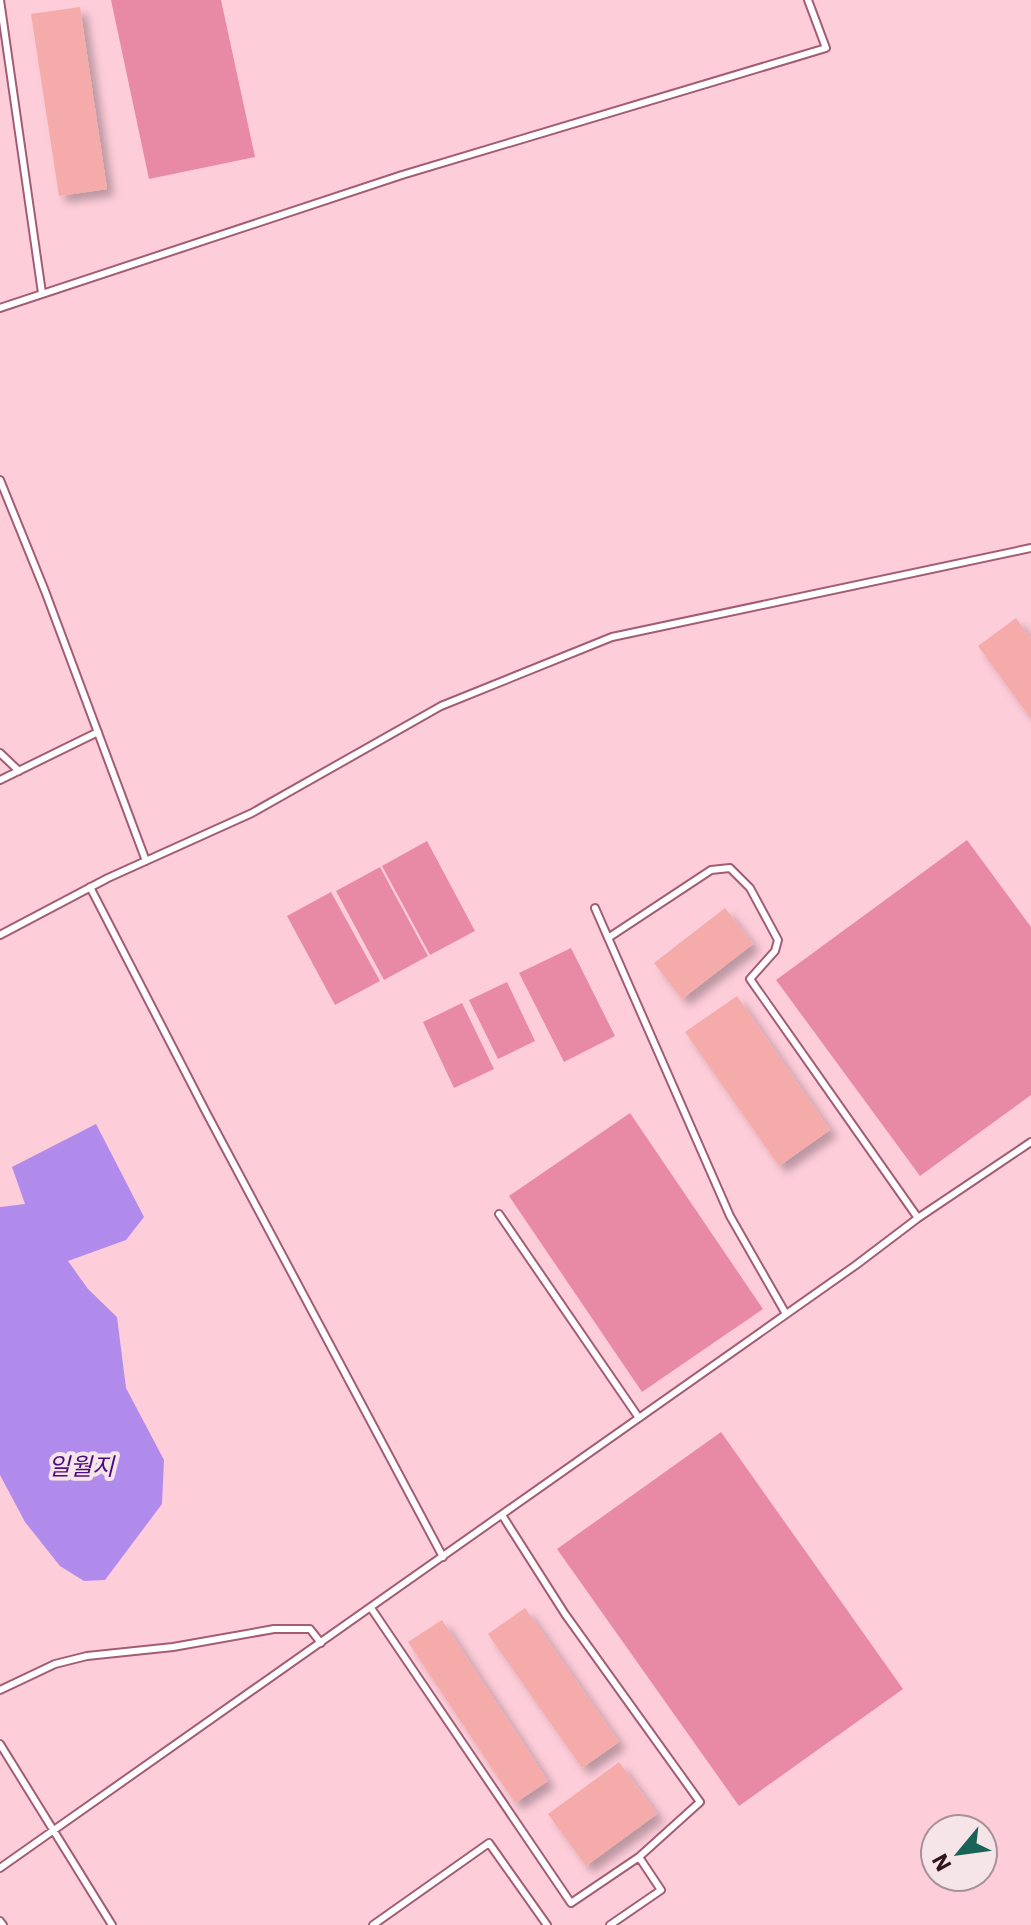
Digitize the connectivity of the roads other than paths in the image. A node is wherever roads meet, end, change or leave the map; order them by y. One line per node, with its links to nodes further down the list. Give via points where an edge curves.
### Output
1 (0, 0): 3 (lane)
2 (808, 0): 3 (lane, via 826,48 402,175)
3 (42, 293): 4 (lane)
4 (0, 308)
5 (0, 480): 6 (lane)
6 (9, 501): 7 (lane); 9 (lane)
7 (0, 505)
8 (1031, 548): 13 (lane, via 612,637 441,706 252,813)
9 (98, 732): 11 (lane); 13 (lane)
10 (0, 753): 11 (lane)
11 (19, 771): 12 (lane)
12 (0, 780)
13 (146, 861): 14 (lane)
14 (90, 887): 16 (lane); 24 (lane)
15 (595, 908): 17 (lane)
16 (0, 935)
17 (608, 938): 20 (lane, via 711,870 730,868 750,888 778,940 750,979); 21 (lane, via 730,1216)
18 (1031, 1142): 20 (lane)
19 (499, 1214): 22 (lane)
20 (918, 1218): 21 (lane)
21 (786, 1314): 22 (lane)
22 (639, 1418): 23 (lane)
23 (502, 1515): 24 (lane); 30 (lane, via 565,1614 700,1802)
24 (443, 1557): 25 (lane)
25 (371, 1608): 26 (lane); 30 (lane, via 571,1903)
26 (321, 1643): 27 (lane, via 310,1629 274,1629 87,1656 55,1664); 29 (lane)
27 (0, 1690)
28 (0, 1744): 29 (lane)
29 (54, 1831): 31 (lane); 32 (lane)
30 (639, 1857): 35 (lane, via 661,1890)
31 (0, 1868)
32 (112, 1925)
33 (373, 1925): 34 (lane, via 489,1843)
34 (547, 1925)
35 (610, 1925)

